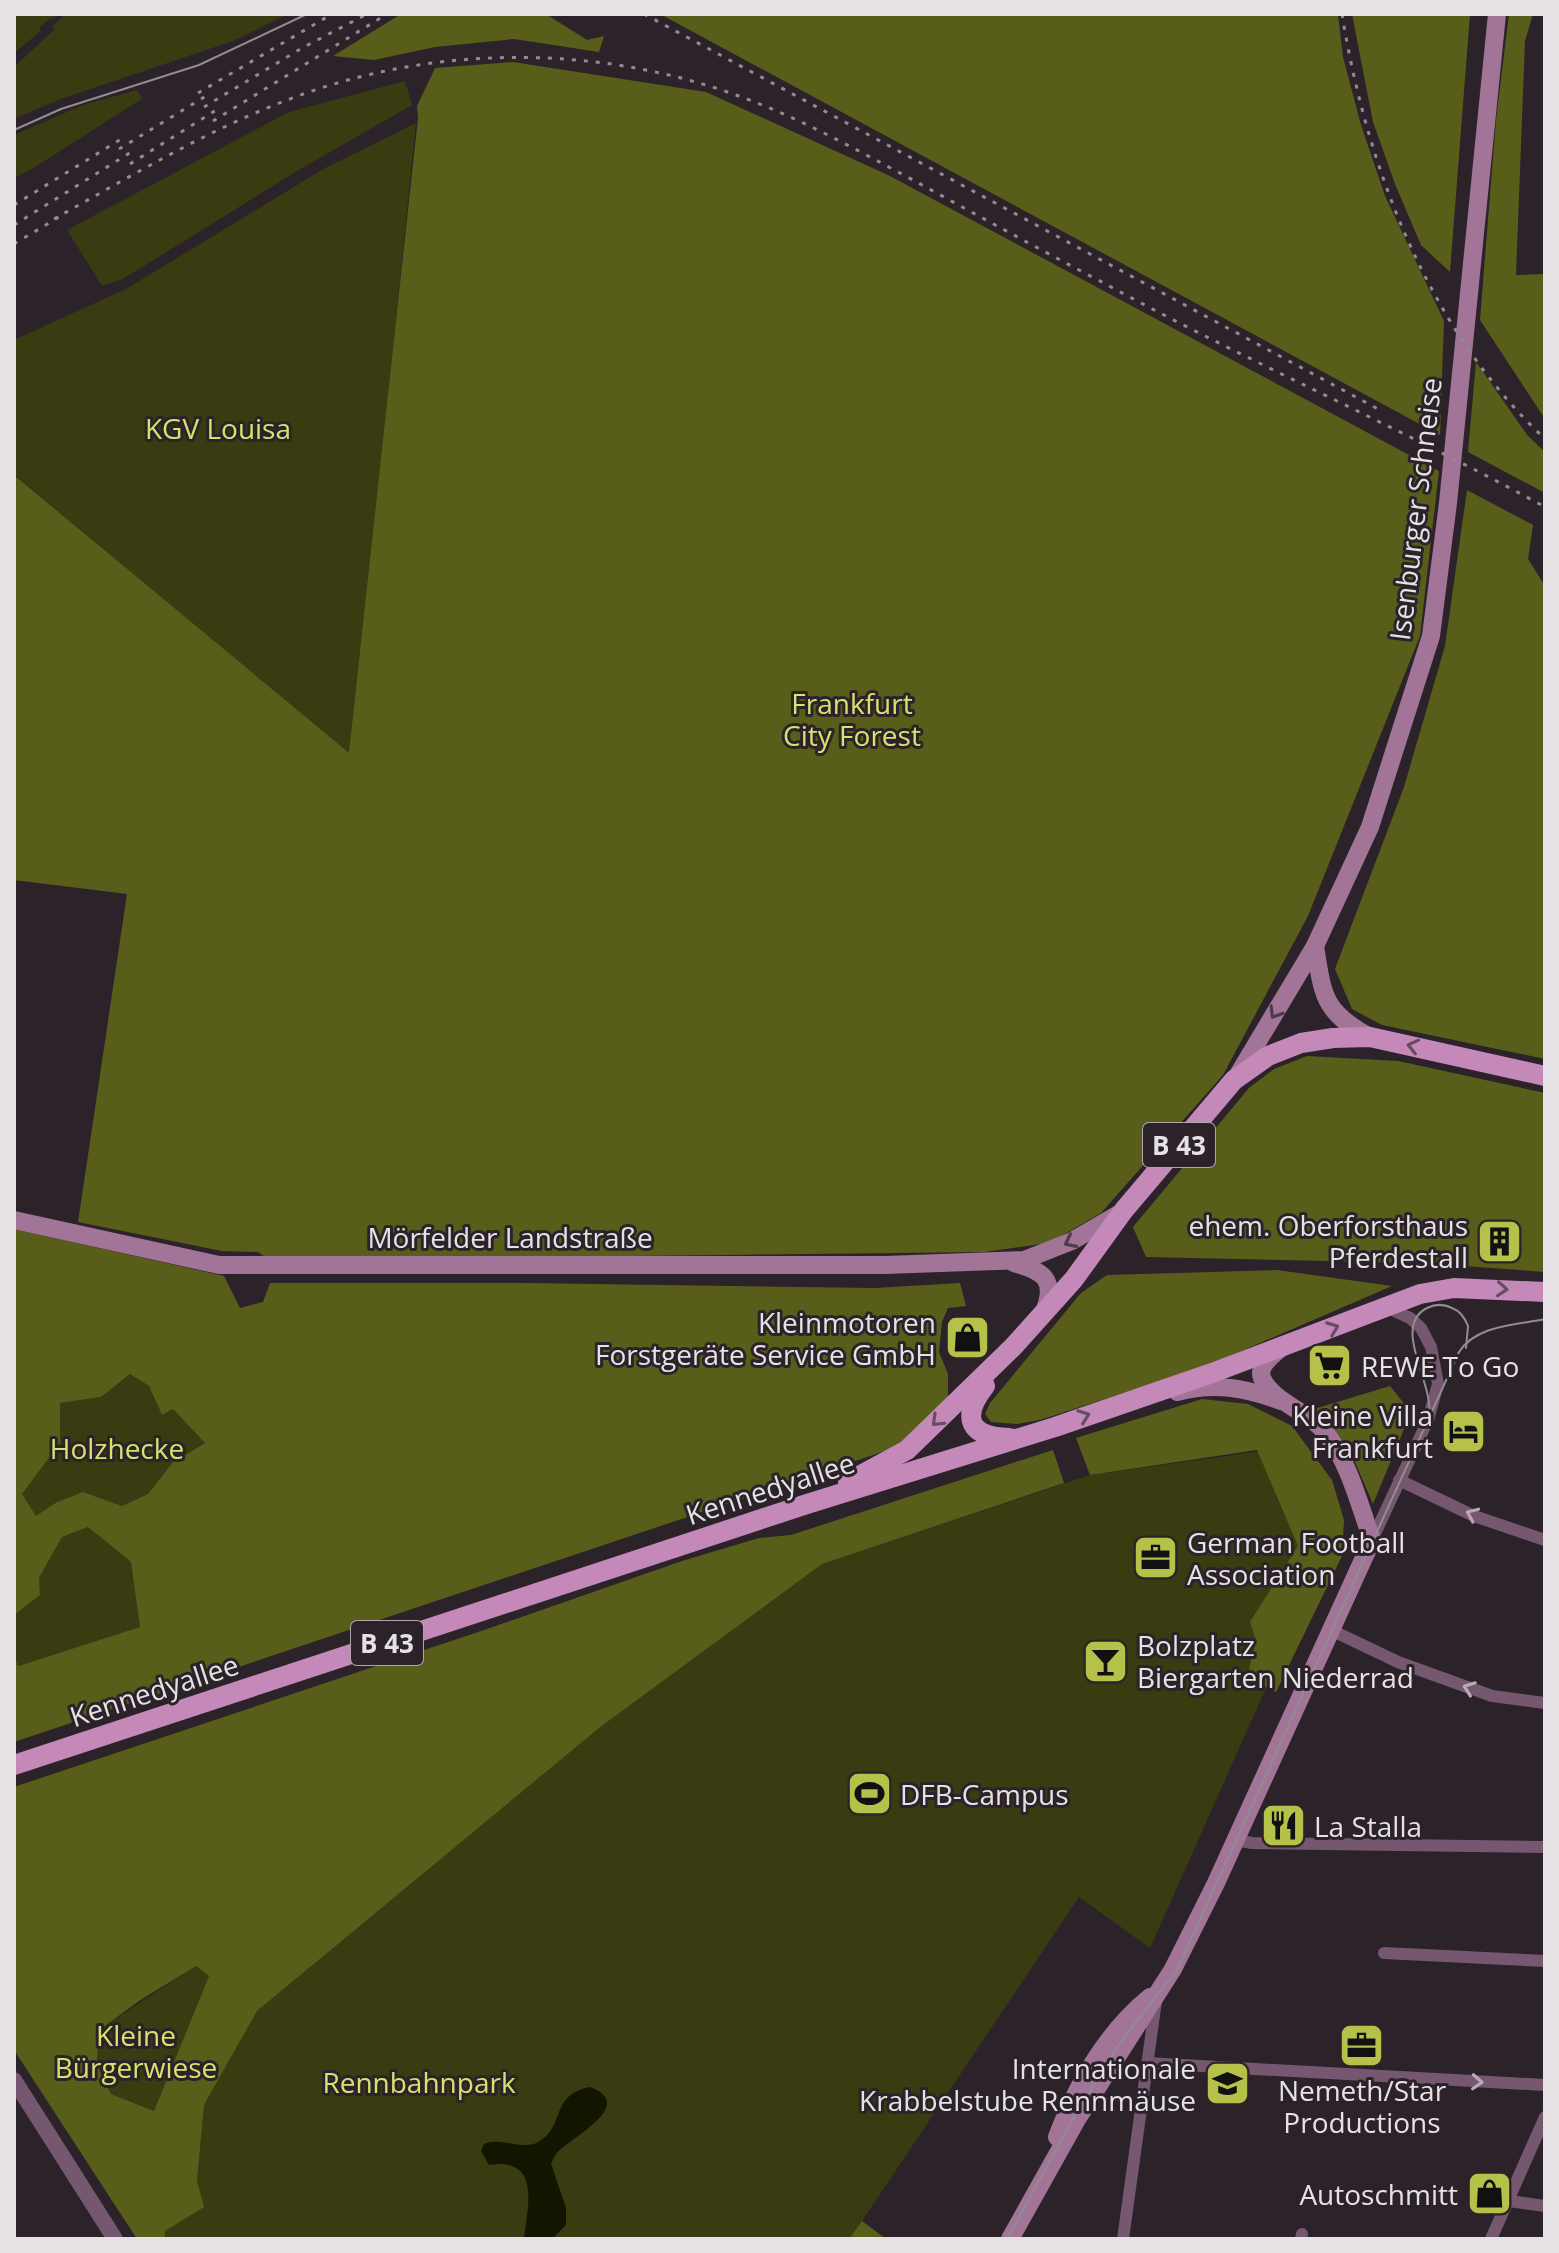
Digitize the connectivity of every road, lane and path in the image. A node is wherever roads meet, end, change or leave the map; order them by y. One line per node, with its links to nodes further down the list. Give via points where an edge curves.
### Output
1 (1497, 14): 2 (main road, Isenburger Schneise, via 1431,636 1370,827)
2 (1315, 946): 3 (main road, via 1323,992 1332,1010); 5 (main road, Isenburger Schneise, one-way to 5)
3 (1370, 1037): 4 (main road, B 43, one-way to 3); 5 (main road, B 43, via 1301,1043 1268,1056)
4 (1545, 1076)
5 (1234, 1080): 6 (main road, Isenburger Schneise / B 43)
6 (1124, 1210): 8 (main road, Mörfelder Landstraße, one-way to 8, via 1051,1251); 11 (main road, Isenburger Schneise / B 43)
7 (14, 1220): 8 (main road, Mörfelder Landstraße, via 219,1265)
8 (1011, 1262): 11 (main road, Mörfelder Landstraße, via 1044,1276)
9 (1545, 1292): 10 (main road, Kennedyallee / B 43, one-way to 9, via 1442,1289)
10 (1386, 1307): 13 (main road, Kennedyallee / B 43, one-way to 10); 17 (street, via 1415,1321 1428,1341 1438,1380 1433,1407)
11 (1044, 1312): 12 (main road, Isenburger Schneise / B 43)
12 (1021, 1338): 16 (main road, via 970,1410 982,1434); 18 (main road, Isenburger Schneise / B 43, one-way to 18, via 907,1450)
13 (1281, 1348): 14 (main road, Kennedyallee / B 43); 15 (main road, via 1261,1376)
14 (1151, 1393): 15 (main road, via 1231,1387); 16 (main road, Kennedyallee / B 43, one-way to 14)
15 (1289, 1404): 19 (main road, via 1316,1423 1337,1450)
16 (1017, 1439): 18 (main road, Kennedyallee / B 43)
17 (1399, 1480): 19 (street); 20 (street, one-way to 17, via 1474,1516)
18 (807, 1504): 23 (main road, Kennedyallee / B 43)
19 (1372, 1540): 21 (main road)
20 (1545, 1540)
21 (1331, 1630): 22 (street, one-way to 21, via 1492,1696 1398,1662); 24 (main road)
22 (1545, 1703)
23 (14, 1765)
24 (1236, 1840): 25 (street); 28 (main road)
25 (1545, 1847)
26 (1384, 1953): 27 (street)
27 (1545, 1961)
28 (1158, 1991): 29 (street); 36 (main road)
29 (1147, 2063): 31 (street, one-way to 31); 37 (street)
30 (14, 2080): 35 (street)
31 (1545, 2085)
32 (1545, 2117): 33 (street)
33 (1509, 2201): 34 (street); 38 (street)
34 (1545, 2206)
35 (115, 2239)
36 (1010, 2239)
37 (1123, 2239)
38 (1491, 2239)

